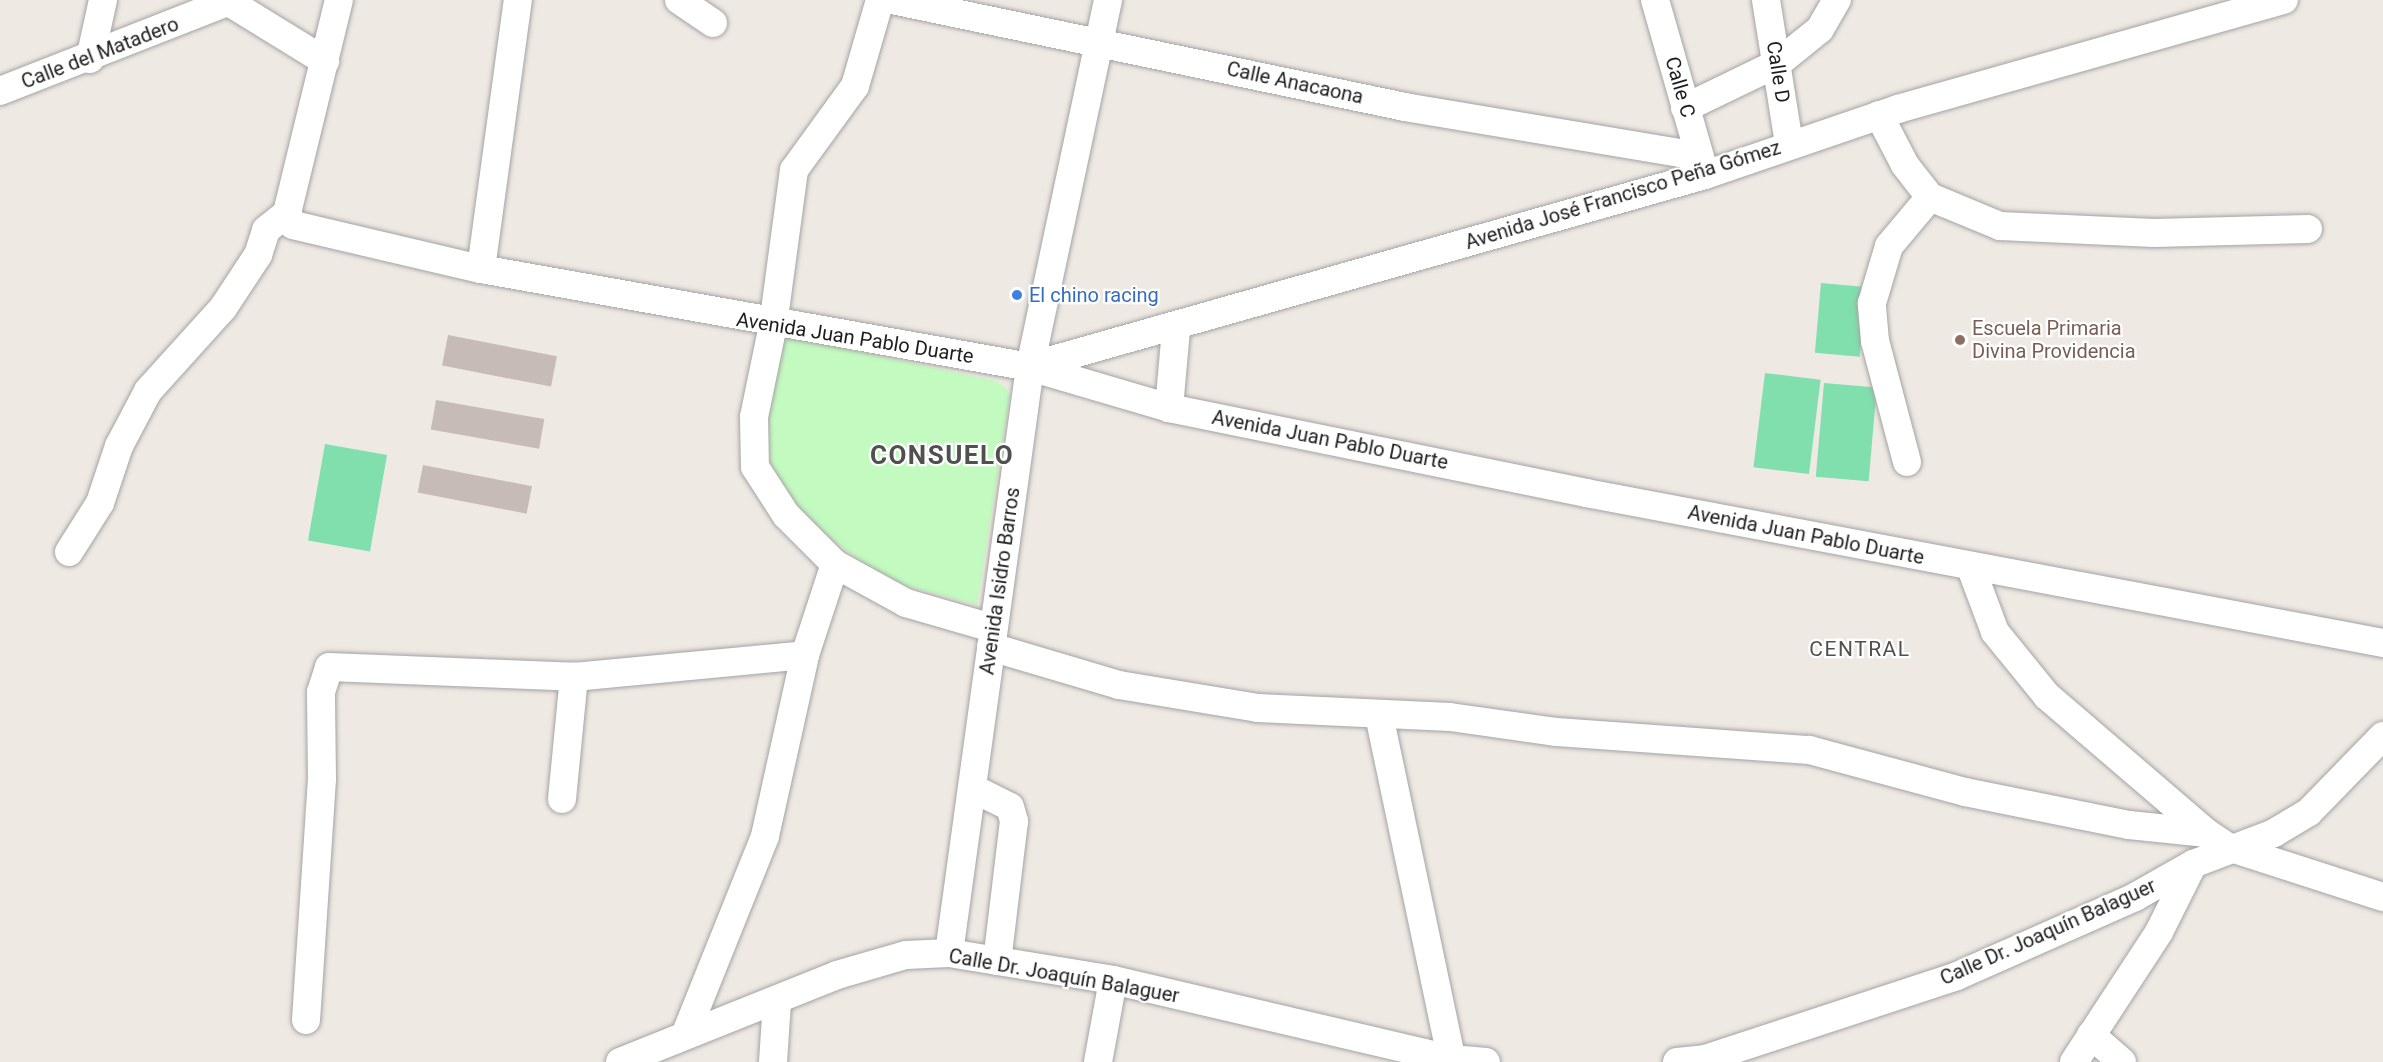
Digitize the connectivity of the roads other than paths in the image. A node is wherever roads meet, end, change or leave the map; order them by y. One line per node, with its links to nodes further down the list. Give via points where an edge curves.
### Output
1 (103, 0): 16 (street)
2 (339, 0): 17 (street)
3 (518, 0): 27 (street)
4 (679, 0): 14 (street)
5 (880, 0): 28 (street, via 855,86 796,164)
6 (892, 0): 15 (street, Calle Anacaona)
7 (1108, 0): 15 (street, Avenida Isidro Barros)
8 (1655, 0): 20 (street, Calle C)
9 (1766, 0): 18 (street, Calle D)
10 (1837, 0): 18 (street, via 1820,29)
11 (2284, 0): 13 (street, Avenida José Francisco Peña Gómez)
12 (230, 1): 16 (street, Calle del Matadero); 17 (street)
13 (2244, 6): 21 (street, Avenida José Francisco Peña Gómez)
14 (713, 23)
15 (1099, 42): 23 (street, Calle Anacaona); 30 (street, Avenida Isidro Barros)
16 (90, 59): 19 (street, Calle del Matadero)
17 (325, 61): 25 (street)
18 (1778, 63): 20 (street); 22 (street, Calle D)
19 (0, 91)
20 (1685, 108): 23 (street, Calle C)
21 (1879, 115): 22 (street, Avenida José Francisco Peña Gómez); 24 (street, via 1905,165)
22 (1789, 144): 23 (street, Avenida José Francisco Peña Gómez)
23 (1702, 165): 29 (street, Avenida José Francisco Peña Gómez)
24 (1930, 197): 26 (street, via 2000,226 2055,231); 32 (street, via 1889,246 1872,303 1875,341)
25 (286, 213): 27 (street, Avenida Juan Pablo Duarte, via 293,225); 33 (street, via 266,230 258,255 223,309 148,392 118,446 100,503)
26 (2308, 229)
27 (482, 269): 28 (street, Avenida Juan Pablo Duarte)
28 (773, 325): 30 (street, Avenida Juan Pablo Duarte); 34 (street, via 754,417 755,467 786,515)
29 (1176, 328): 30 (street, Avenida José Francisco Peña Gómez); 31 (street)
30 (1030, 367): 31 (street, Avenida Juan Pablo Duarte); 36 (street, Avenida Isidro Barros)
31 (1169, 408): 35 (street, Avenida Juan Pablo Duarte)
32 (1907, 462)
33 (69, 552)
34 (835, 564): 36 (street, via 906,603); 38 (street)
35 (1971, 568): 37 (street, Avenida Juan Pablo Duarte); 44 (street, via 1995,632 2047,696)
36 (992, 637): 40 (street, via 1140,688 1258,708); 42 (street, Avenida Isidro Barros)
37 (2383, 643)
38 (805, 655): 39 (street); 52 (street, via 765,836)
39 (574, 677): 43 (street); 51 (street, via 329,667 321,692 322,780)
40 (1379, 715): 44 (street, via 1809,750 1965,792); 54 (street)
41 (2383, 736): 44 (street, Calle Dr. Joaquín Balaguer, via 2309,812 2274,832)
42 (972, 788): 47 (street, Avenida Isidro Barros); 48 (street, via 1010,807 1014,821)
43 (562, 798)
44 (2218, 840): 45 (street, Calle Dr. Joaquín Balaguer); 46 (street)
45 (2193, 864): 53 (street, via 2159,932); 59 (street, Calle Dr. Joaquín Balaguer, via 2135,897 1957,976 1705,1059)
46 (2383, 897)
47 (949, 953): 48 (street, Calle Dr. Joaquín Balaguer); 50 (street, Calle Dr. Joaquín Balaguer, via 906,955)
48 (997, 961): 49 (street, Calle Dr. Joaquín Balaguer)
49 (1113, 980): 54 (street, Calle Dr. Joaquín Balaguer); 57 (street)
50 (777, 1002): 52 (street, Calle Dr. Joaquín Balaguer); 56 (street)
51 (306, 1020)
52 (686, 1033): 55 (street, Calle Dr. Joaquín Balaguer)
53 (2091, 1035): 60 (street); 61 (street)
54 (1451, 1060): 58 (street, Calle Dr. Joaquín Balaguer)
55 (620, 1062)
56 (772, 1062)
57 (1098, 1062)
58 (1485, 1062)
59 (1677, 1062)
60 (2074, 1062)
61 (2122, 1062)

